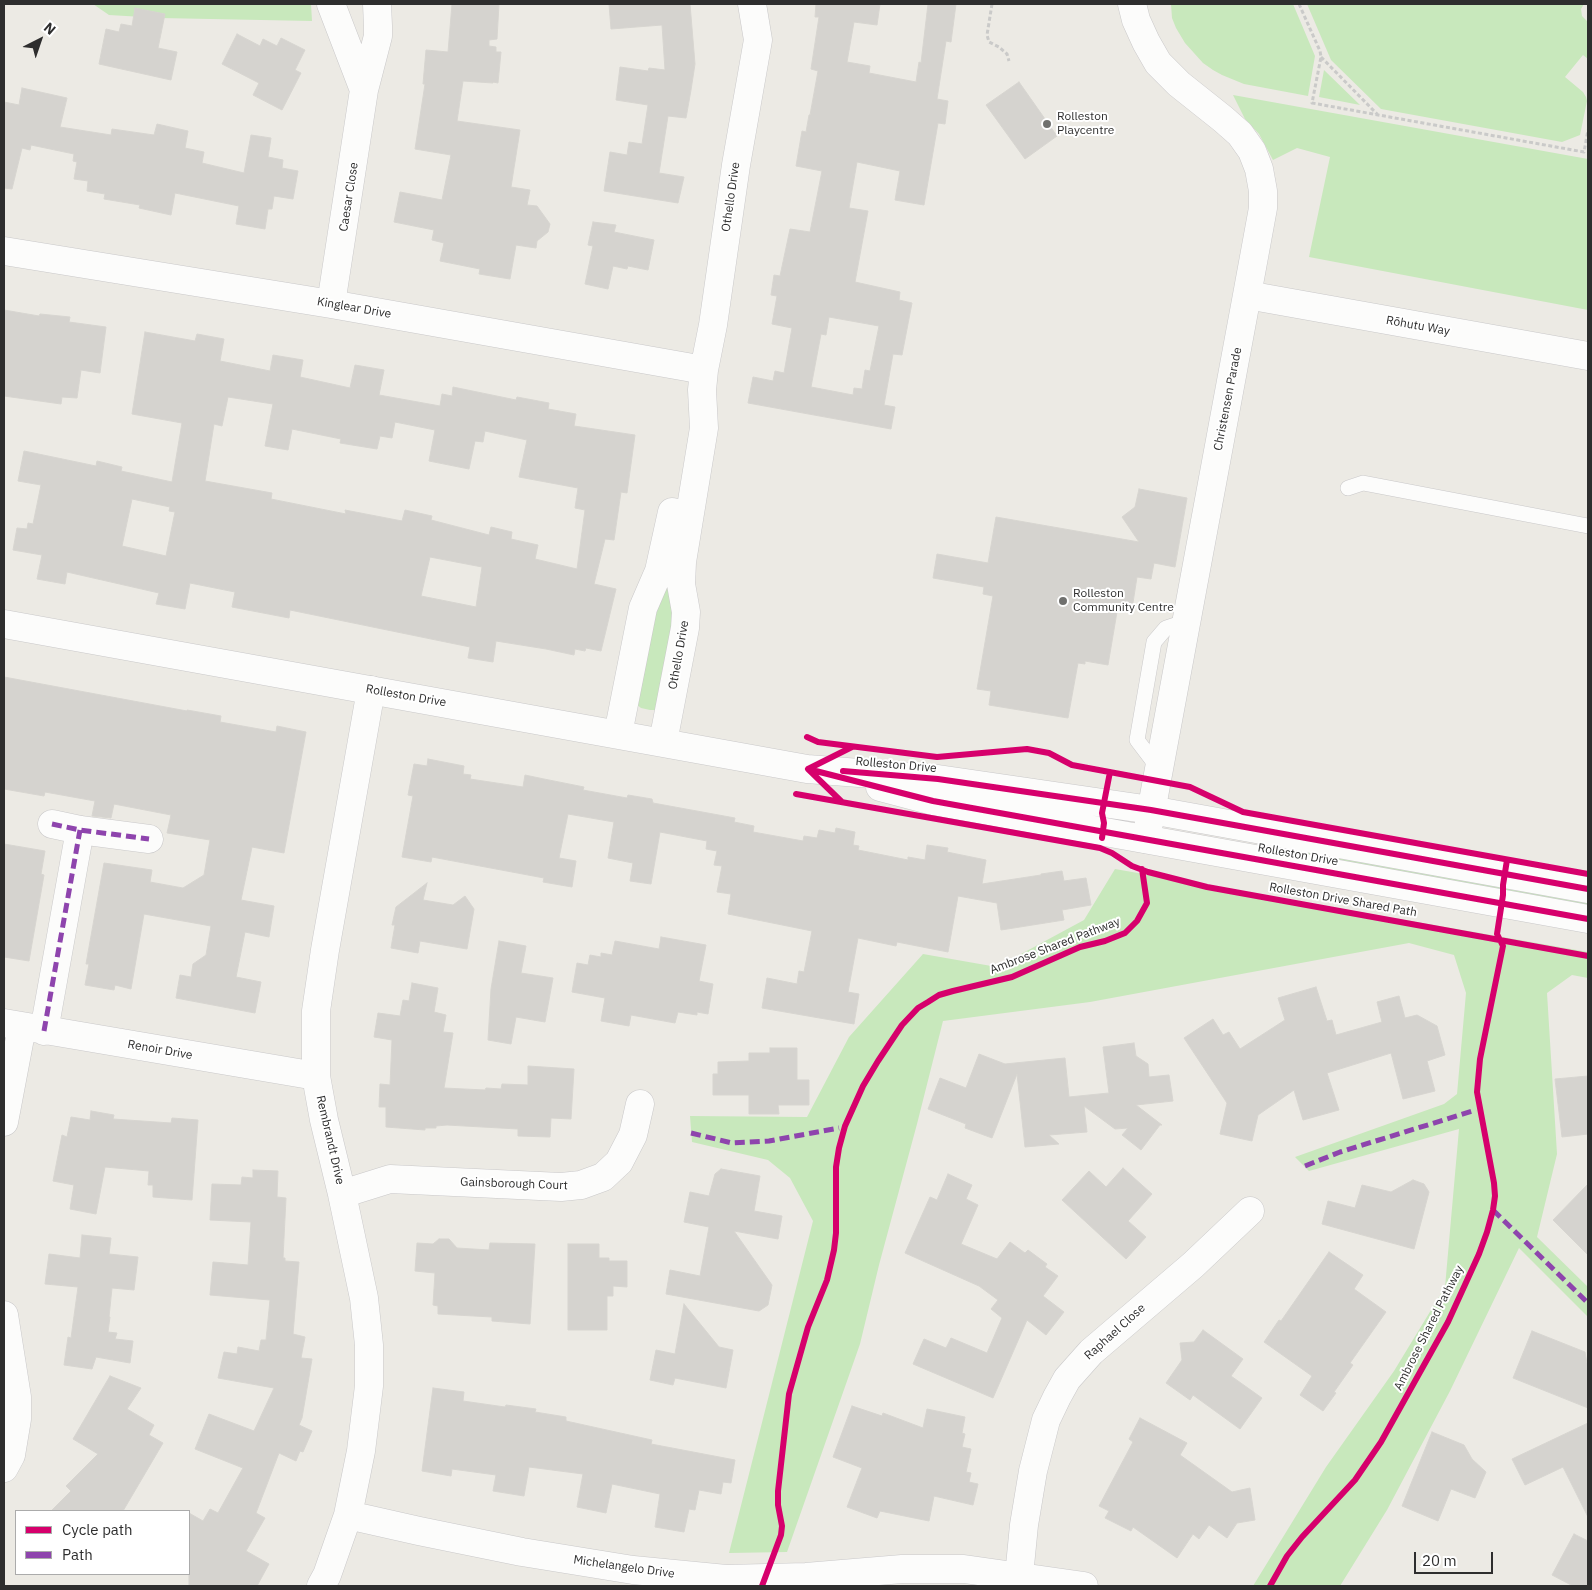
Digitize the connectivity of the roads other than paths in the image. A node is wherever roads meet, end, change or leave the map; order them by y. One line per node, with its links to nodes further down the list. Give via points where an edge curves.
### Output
1 (331, 4): 5 (street, Caesar Close)
2 (376, 4): 5 (street, Caesar Close, via 378,36)
3 (752, 4): 10 (street, Othello Drive, via 758,40)
4 (1132, 4): 7 (street, Christensen Parade, via 1136,20 1158,63 1240,134 1252,151 1259,169 1263,208)
5 (364, 90): 8 (street, Caesar Close)
6 (4, 251): 8 (street, Kinglear Drive)
7 (1247, 295): 9 (street, Rōhutu Way); 18 (street, Christensen Parade)
8 (331, 304): 10 (street, Kinglear Drive)
9 (1588, 356)
10 (703, 380): 15 (street, Othello Drive, via 688,425 661,566 644,608); 16 (street, Othello Drive, via 704,428 682,562 685,628)
11 (1348, 488): 12 (lane, via 1362,483)
12 (1588, 526)
13 (4, 624): 14 (street, Rolleston Drive)
14 (372, 690): 15 (street, Rolleston Drive); 26 (street, Rembrandt Drive, via 316,1011)
15 (618, 734): 16 (street, Rolleston Drive)
16 (663, 742): 17 (street, Rolleston Drive)
17 (808, 769): 18 (street, Rolleston Drive, via 938,779); 22 (street, Rolleston Drive, via 933,801)
18 (1151, 810): 22 (street, Christensen Parade); 23 (street, Rolleston Drive)
19 (52, 824): 20 (street)
20 (80, 830): 21 (street); 25 (street)
21 (149, 839)
22 (1146, 839): 24 (street, Rolleston Drive)
23 (1588, 889)
24 (1588, 920)
25 (23, 1027): 26 (street, Renoir Drive); 28 (street)
26 (316, 1076): 29 (street, Rembrandt Drive)
27 (640, 1104): 29 (street, Gainsborough Court, via 633,1135 620,1162 603,1178 580,1185 561,1188 390,1179)
28 (4, 1122)
29 (342, 1194): 33 (street, Rembrandt Drive, via 364,1298 369,1345 369,1386 361,1451)
30 (1250, 1211): 34 (street, Raphael Close, via 1193,1265 1091,1352 1067,1379 1046,1420 1033,1471)
31 (4, 1315): 32 (street, via 18,1419 11,1455)
32 (4, 1468)
33 (348, 1514): 34 (street, Michelangelo Drive, via 522,1552 633,1570 726,1579 806,1577 902,1568 964,1569); 35 (street, Rembrandt Drive)
34 (1019, 1576): 36 (street, Michelangelo Drive)
35 (321, 1586)
36 (1084, 1586)

